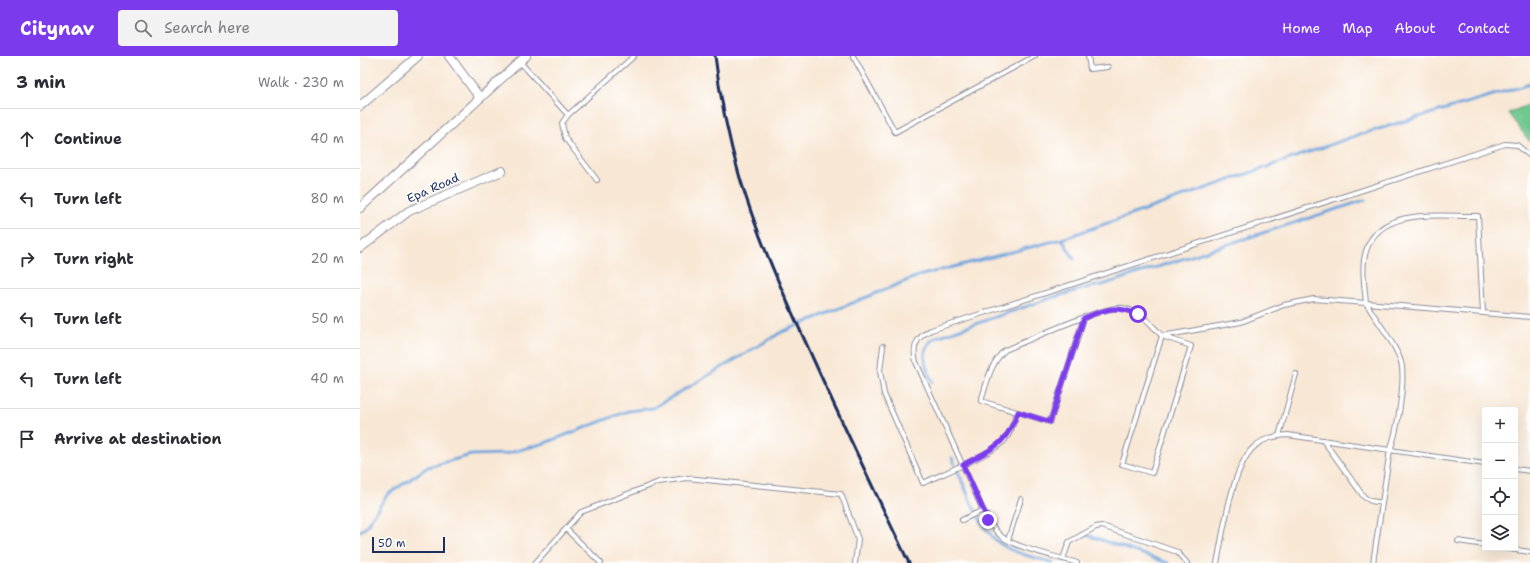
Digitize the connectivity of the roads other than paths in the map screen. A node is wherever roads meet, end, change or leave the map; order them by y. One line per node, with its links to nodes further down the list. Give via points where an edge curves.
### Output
1 (418, 56): 11 (street)
2 (449, 56): 10 (street)
3 (526, 56): 8 (street)
4 (634, 56): 12 (lane)
5 (853, 56): 7 (lane, via 895,132)
6 (1088, 56): 9 (lane, via 1090,69)
7 (1032, 57)
8 (520, 62): 10 (street); 12 (lane)
9 (1108, 67)
10 (480, 98): 16 (street)
11 (360, 106)
12 (568, 114): 15 (lane, via 562,123 565,138)
13 (1530, 156): 30 (lane, via 1518,145 1505,144 925,333 916,341 914,347 916,362)
14 (502, 171): 17 (street, Epa Road, via 409,211)
15 (597, 180)
16 (360, 208)
17 (360, 248)
18 (1366, 303): 19 (lane); 19 (lane, via 1364,260 1371,239 1384,225 1403,218 1478,216); 22 (lane, via 1314,299 1284,305 1240,322); 28 (lane, via 1400,358 1404,370 1395,438)
19 (1483, 313): 20 (lane)
20 (1530, 317)
21 (1084, 318): 22 (lane, via 1108,309 1123,308 1150,322); 25 (lane, via 1050,422); 25 (lane, via 1005,350 997,357 981,402)
22 (1162, 336): 22 (lane, via 1122,464 1152,474 1191,346)
23 (883, 346): 30 (lane, via 880,371 884,394 923,483)
24 (1296, 374): 26 (lane)
25 (1018, 412): 30 (lane, via 1004,441)
26 (1278, 436): 27 (lane, via 1288,434); 49 (lane, via 1269,438 1253,448 1238,471)
27 (1323, 440): 28 (lane); 34 (lane, via 1364,497)
28 (1390, 450): 29 (lane); 34 (lane)
29 (1482, 464)
30 (963, 465): 35 (lane)
31 (1518, 469): 32 (lane)
32 (1530, 471)
33 (1021, 499): 38 (lane)
34 (1382, 503): 50 (lane)
35 (983, 510): 36 (lane); 38 (lane, via 994,529)
36 (962, 520)
37 (566, 529): 44 (lane); 45 (lane); 46 (lane, via 581,512 659,482 687,478 841,494 858,539)
38 (1008, 540): 43 (lane)
39 (1458, 541): 40 (lane)
40 (1482, 545)
41 (1518, 550): 42 (lane)
42 (1530, 552)
43 (1063, 559): 47 (lane); 48 (lane, via 1069,542 1102,526 1177,552)
44 (535, 563)
45 (601, 563)
46 (855, 563)
47 (1077, 563)
48 (1188, 563)
49 (1217, 563)
50 (1373, 563)

